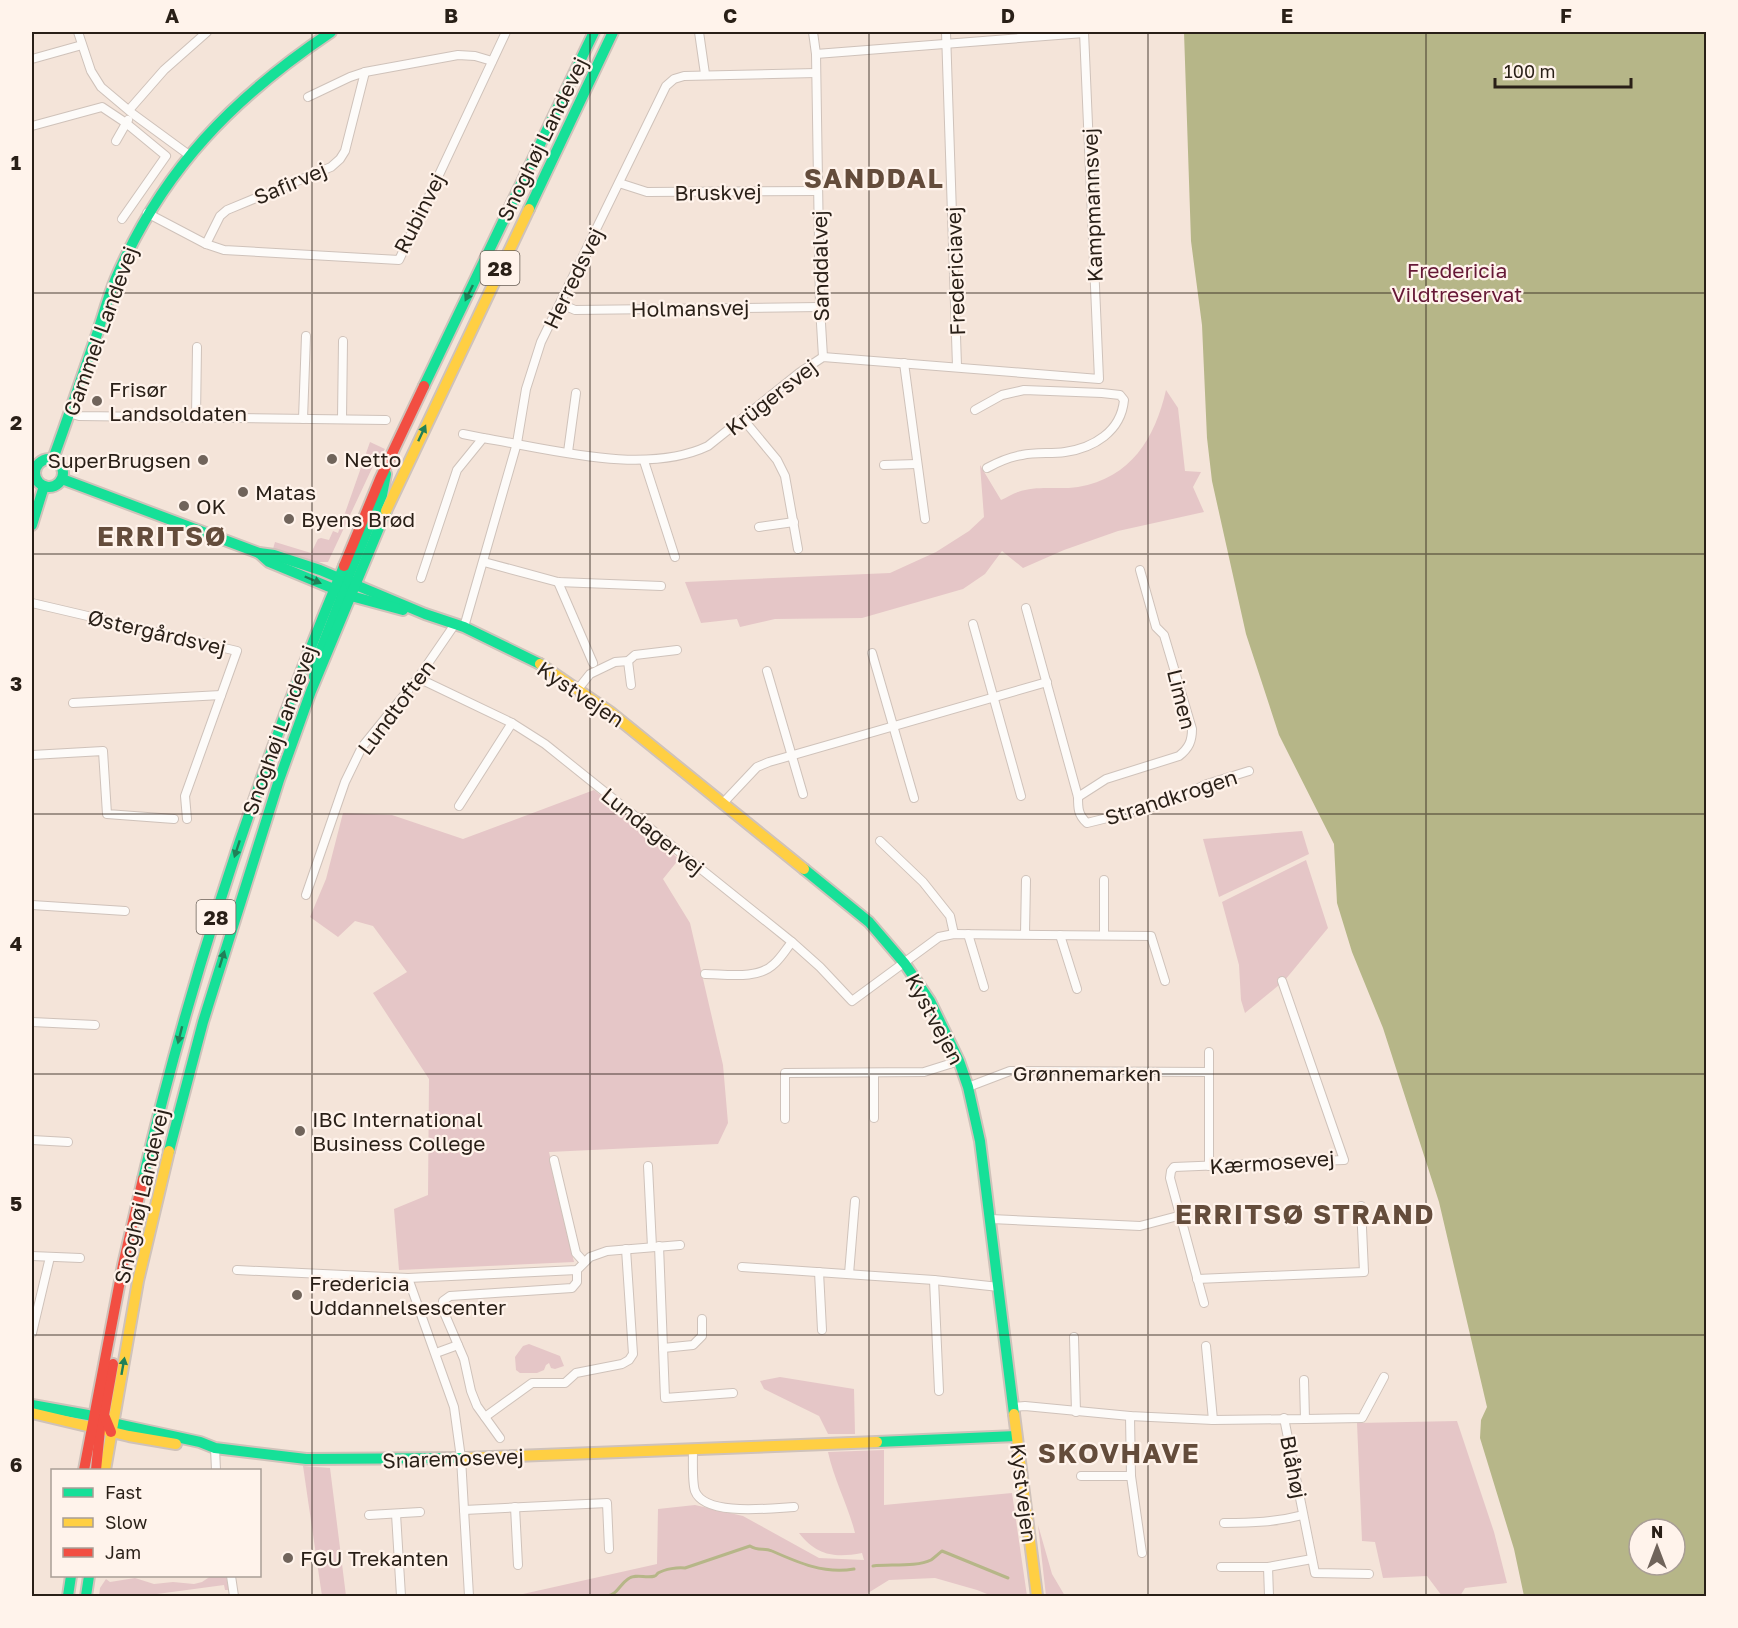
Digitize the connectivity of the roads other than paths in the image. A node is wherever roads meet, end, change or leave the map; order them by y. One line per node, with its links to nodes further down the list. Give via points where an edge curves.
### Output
1 (78, 32): 11 (street)
2 (207, 32): 20 (street, via 165,70)
3 (332, 32): 24 (street, Gammel Landevej, via 260,81 221,117)
4 (506, 32): 15 (street, Rubinvej)
5 (594, 32): 72 (street, Snoghøj Landevej / 28, one-way to 72, via 388,462)
6 (613, 32): 72 (street, Snoghøj Landevej / 28, one-way to 6, via 426,425)
7 (699, 32): 18 (street)
8 (813, 32): 13 (street, Sanddalvej)
9 (946, 32): 12 (street, Fredericiavej)
10 (1084, 32): 12 (street); 39 (street, Kampmannsvej)
11 (82, 45): 14 (street); 20 (street, via 101,87)
12 (947, 45): 13 (street); 37 (street, Fredericiavej)
13 (816, 54): 17 (street, Sanddalvej)
14 (32, 59)
15 (492, 62): 16 (street, via 458,55); 29 (street, Rubinvej, via 399,260 224,250)
16 (365, 72): 19 (street); 29 (street, Safirvej, via 340,159 331,167 227,210)
17 (816, 73): 18 (street, Herredsvej); 26 (street, Sanddalvej)
18 (705, 74): 25 (street, Herredsvej, via 674,79 666,86)
19 (308, 97)
20 (131, 112): 21 (street); 24 (street)
21 (126, 123): 22 (street, via 102,107); 23 (street); 28 (street, via 166,156)
22 (32, 126)
23 (116, 141)
24 (189, 155): 27 (street, Gammel Landevej)
25 (620, 183): 26 (street, Bruskvej, via 647,192); 30 (street, Herredsvej)
26 (818, 190): 31 (street, Sanddalvej)
27 (147, 213): 29 (street, Rubinvej); 43 (street, Gammel Landevej, via 115,280)
28 (122, 219)
29 (206, 244)
30 (561, 304): 31 (street, Holmansvej, via 575,310); 51 (street, Herredsvej, via 534,362)
31 (820, 307): 35 (street, Sanddalvej)
32 (306, 336): 45 (street)
33 (343, 341): 46 (street)
34 (197, 347): 44 (street)
35 (823, 357): 36 (street, Krügersvej); 47 (street, Krügersvej)
36 (904, 363): 37 (street, Krügersvej); 55 (street)
37 (957, 366): 38 (street, Krügersvej)
38 (1021, 373): 39 (street, Krügersvej); 40 (street)
39 (1099, 379)
40 (1024, 390): 42 (street, via 1002,395); 58 (street, via 1120,395 1123,408 1112,429 1093,444 1064,452 1024,454)
41 (576, 393): 52 (street)
42 (975, 410)
43 (69, 413): 44 (street); 53 (street, Gammel Landevej)
44 (196, 417): 45 (street)
45 (303, 419): 46 (street)
46 (342, 419): 48 (street)
47 (743, 419): 54 (street, Krügersvej, via 691,454); 62 (street, via 777,460 785,476)
48 (386, 420)
49 (463, 434): 50 (street, Krügersvej)
50 (483, 438): 51 (street, Krügersvej); 69 (street, via 457,470)
51 (517, 443): 52 (street, Krügersvej); 67 (street, Herredsvej)
52 (568, 452): 54 (street, Krügersvej)
53 (53, 459): 57 (street, via 44,459); 59 (street, via 62,467)
54 (644, 461): 66 (street)
55 (917, 464): 56 (street); 61 (street)
56 (884, 465)
57 (33, 468): 60 (street, via 36,479)
58 (987, 468)
59 (62, 479): 60 (street, via 54,486); 72 (street, Kystvejen, via 259,553 274,555)
60 (44, 486): 63 (street)
61 (924, 519)
62 (794, 522): 64 (street); 65 (street)
63 (32, 525)
64 (759, 527)
65 (798, 549)
66 (675, 557)
67 (484, 561): 70 (street); 76 (street, Herredsvej)
68 (1140, 570): 96 (street, Limen, via 1156,627 1164,635 1192,739 1179,756 1106,779)
69 (421, 578)
70 (558, 582): 71 (street); 80 (street)
71 (661, 586)
72 (344, 587): 76 (street, Kystvejen); 176 (street, Snoghøj Landevej / 28, one-way to 72, via 203,1022); 176 (street, Snoghøj Landevej / 28, one-way to 176, via 301,668 234,856 184,1020 123,1265)
73 (32, 603): 86 (street, Østergårdsvej, via 237,651)
74 (1026, 608): 83 (street)
75 (973, 624): 87 (street)
76 (460, 626): 82 (street, Lundtoften); 85 (street, Kystvejen, via 540,664)
77 (677, 650): 79 (street, via 635,655)
78 (872, 653): 90 (street)
79 (628, 661): 84 (street); 85 (street, via 615,662 590,674)
80 (593, 663)
81 (767, 671): 92 (street)
82 (418, 678): 89 (street, Lundagervej); 105 (street, Lundtoften, via 362,747 345,782)
83 (1047, 682): 87 (street); 96 (street)
84 (631, 685)
85 (578, 689): 98 (street, Kystvejen)
86 (221, 695): 88 (street); 101 (street, Østergårdsvej, via 185,796)
87 (993, 697): 90 (street); 95 (street)
88 (73, 703)
89 (512, 723): 99 (street); 113 (street, Lundagervej, via 545,744)
90 (893, 726): 92 (street); 97 (street)
91 (32, 755): 100 (street, via 103,751 107,814)
92 (792, 755): 94 (street); 98 (street, via 757,767)
93 (1249, 771): 96 (street, Strandkrogen, via 1207,784 1164,804 1095,822 1082,819)
94 (803, 794)
95 (1021, 796)
96 (1078, 797)
97 (914, 798)
98 (724, 802): 114 (street, Kystvejen, via 869,922)
99 (459, 806)
100 (174, 819)
101 (187, 819)
102 (880, 841): 108 (street, via 923,882 950,916)
103 (1026, 880): 110 (street)
104 (1104, 880): 111 (street)
105 (306, 895)
106 (32, 905): 107 (street)
107 (125, 911)
108 (954, 934): 109 (street); 114 (street, via 939,937)
109 (968, 934): 110 (street); 118 (street)
110 (1025, 934): 112 (street)
111 (1104, 934): 112 (street); 116 (street, via 1151,936)
112 (1060, 935): 119 (street)
113 (792, 942): 114 (street, Lundagervej, via 852,1001); 115 (street, via 773,966 764,971)
114 (905, 964): 123 (street, Kystvejen, via 930,1001)
115 (705, 974)
116 (1165, 981)
117 (1282, 981): 133 (street, Kærmosevej, via 1344,1160)
118 (984, 987)
119 (1077, 989)
120 (32, 1022): 121 (street)
121 (95, 1025)
122 (1209, 1052): 124 (street)
123 (959, 1060): 125 (street, via 924,1072); 126 (street, Kystvejen)
124 (1209, 1072): 126 (street, Grønnemarken, via 1010,1071); 133 (street)
125 (874, 1073): 127 (street); 128 (street, via 784,1073)
126 (968, 1087): 137 (street, Kystvejen)
127 (874, 1118)
128 (784, 1119)
129 (32, 1140): 130 (street)
130 (68, 1142)
131 (554, 1160): 144 (street, via 576,1253)
132 (648, 1166): 139 (street)
133 (1209, 1166): 136 (street, Kærmosevej, via 1174,1167 1171,1171)
134 (855, 1201): 149 (street)
135 (1361, 1206): 151 (street, via 1364,1272)
136 (1178, 1216): 137 (street, via 1140,1226); 151 (street)
137 (991, 1219): 153 (street, Kystvejen)
138 (680, 1245): 139 (street)
139 (656, 1246): 140 (street); 161 (street)
140 (626, 1249): 144 (street, via 607,1251); 171 (street, via 633,1354 629,1360 576,1372 565,1383 532,1383)
141 (32, 1256): 142 (street)
142 (50, 1257): 143 (street); 157 (street)
143 (80, 1258)
144 (584, 1262): 147 (street)
145 (742, 1267): 148 (street)
146 (237, 1270): 150 (street)
147 (576, 1270): 150 (street); 159 (street, via 577,1282 572,1288 450,1296 443,1301 443,1310)
148 (819, 1272): 149 (street); 156 (street)
149 (849, 1274): 152 (street)
150 (408, 1278): 162 (street)
151 (1197, 1279): 154 (street)
152 (934, 1280): 153 (street); 165 (street)
153 (999, 1287): 168 (street, Kystvejen)
154 (1204, 1303)
155 (702, 1319): 161 (street, via 702,1336 693,1345)
156 (822, 1330)
157 (32, 1333)
158 (1074, 1337): 169 (street)
159 (458, 1346): 162 (street); 171 (street, via 477,1407)
160 (1206, 1346): 175 (street)
161 (663, 1348): 166 (street, via 665,1398)
162 (436, 1353): 181 (street, via 454,1407)
163 (1384, 1377): 174 (street, Blåhøj, via 1362,1418)
164 (1304, 1380): 174 (street, Blåhøj)
165 (939, 1391)
166 (733, 1394)
167 (32, 1405): 176 (street, Snaremosevej)
168 (1013, 1407): 169 (street, Blåhøj); 177 (street, Kystvejen)
169 (1076, 1412): 172 (street, Blåhøj)
170 (32, 1413): 176 (street, Snaremosevej)
171 (485, 1416): 178 (street)
172 (1130, 1416): 175 (street, Blåhøj); 187 (street)
173 (1284, 1418): 174 (street, Blåhøj); 175 (street, Blåhøj); 194 (street, Blåhøj)
174 (1305, 1419)
175 (1213, 1420)
176 (102, 1424): 179 (street, Snaremosevej, via 204,1449); 182 (street, Snoghøj Landevej / 28); 183 (street); 184 (street, Snoghøj Landevej / 28)
177 (1016, 1436): 180 (street, Snaremosevej); 213 (street, Kystvejen)
178 (500, 1438)
179 (215, 1448): 181 (street, Snaremosevej, via 306,1459); 185 (street)
180 (693, 1449): 181 (street, Snaremosevej); 189 (street, via 695,1492 704,1502 738,1510)
181 (461, 1458): 190 (street)
182 (84, 1469)
183 (96, 1469)
184 (105, 1469)
185 (216, 1469)
186 (1081, 1476): 187 (street)
187 (1131, 1476): 197 (street)
188 (515, 1507): 190 (street); 196 (street, via 607,1503); 199 (street)
189 (794, 1507)
190 (464, 1510): 212 (street)
191 (420, 1512): 192 (street)
192 (396, 1514): 193 (street); 211 (street)
193 (369, 1515)
194 (1303, 1515): 195 (street, Blåhøj, via 1258,1524); 198 (street, Blåhøj)
195 (1224, 1523)
196 (609, 1549)
197 (1142, 1553)
198 (1312, 1559): 201 (street); 202 (street, via 1315,1573)
199 (518, 1565)
200 (1221, 1567): 201 (street)
201 (1268, 1567): 214 (street)
202 (1369, 1574)
203 (71, 1577): 207 (street)
204 (71, 1577): 208 (street)
205 (89, 1577): 209 (street)
206 (231, 1577): 210 (street)
207 (68, 1596)
208 (74, 1596)
209 (86, 1596)
210 (234, 1596)
211 (401, 1596)
212 (469, 1596)
213 (1037, 1596)
214 (1269, 1596)

